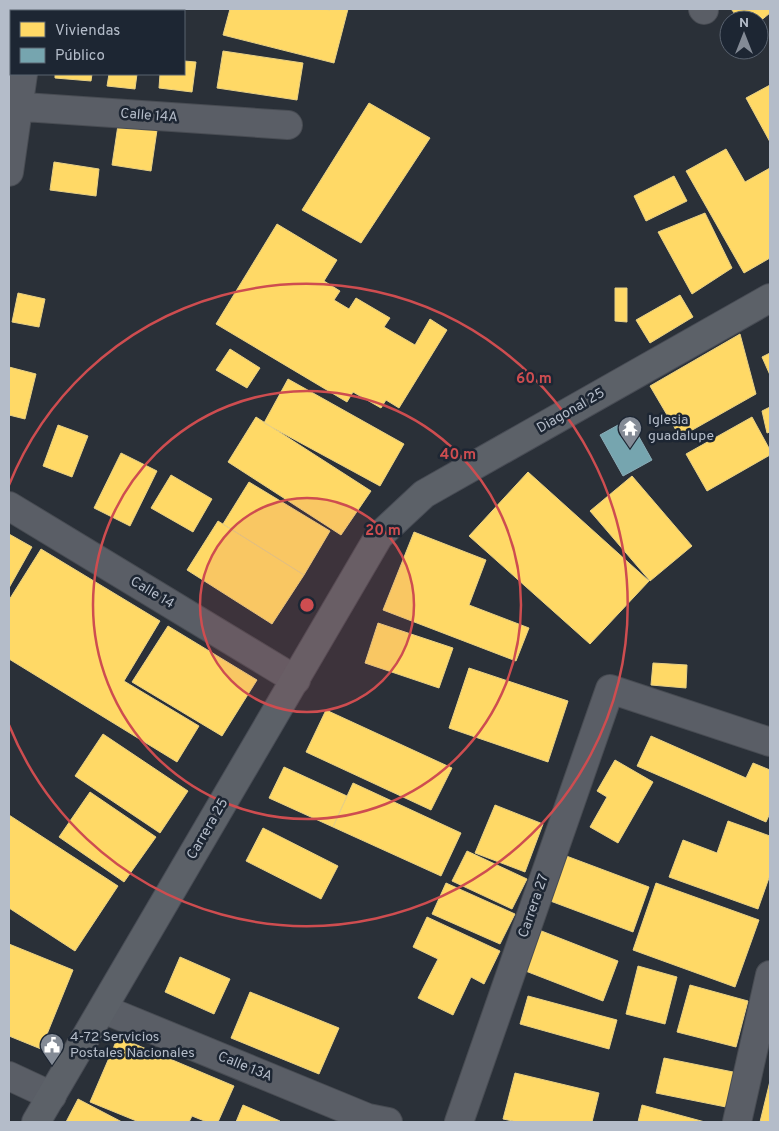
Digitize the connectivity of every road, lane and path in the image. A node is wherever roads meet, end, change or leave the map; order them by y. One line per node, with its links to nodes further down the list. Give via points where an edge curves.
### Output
1 (23, 75): 2 (street)
2 (13, 107): 3 (street, Calle 14A); 4 (street)
3 (288, 125)
4 (9, 172)
5 (770, 298): 7 (main road, Diagonal 25, via 424,494)
6 (9, 506): 8 (street, Calle 14)
7 (379, 536): 8 (main road, Carrera 25)
8 (296, 680): 11 (main road, Carrera 25)
9 (770, 742): 16 (street, Carrera 27, via 610,689)
10 (770, 975): 17 (street)
11 (103, 1009): 13 (main road, Carrera 25); 14 (street, Calle 13A)
12 (9, 1076): 13 (street)
13 (52, 1096): 15 (main road, Carrera 25)
14 (375, 1121)
15 (36, 1122)
16 (459, 1122)
17 (737, 1122)

